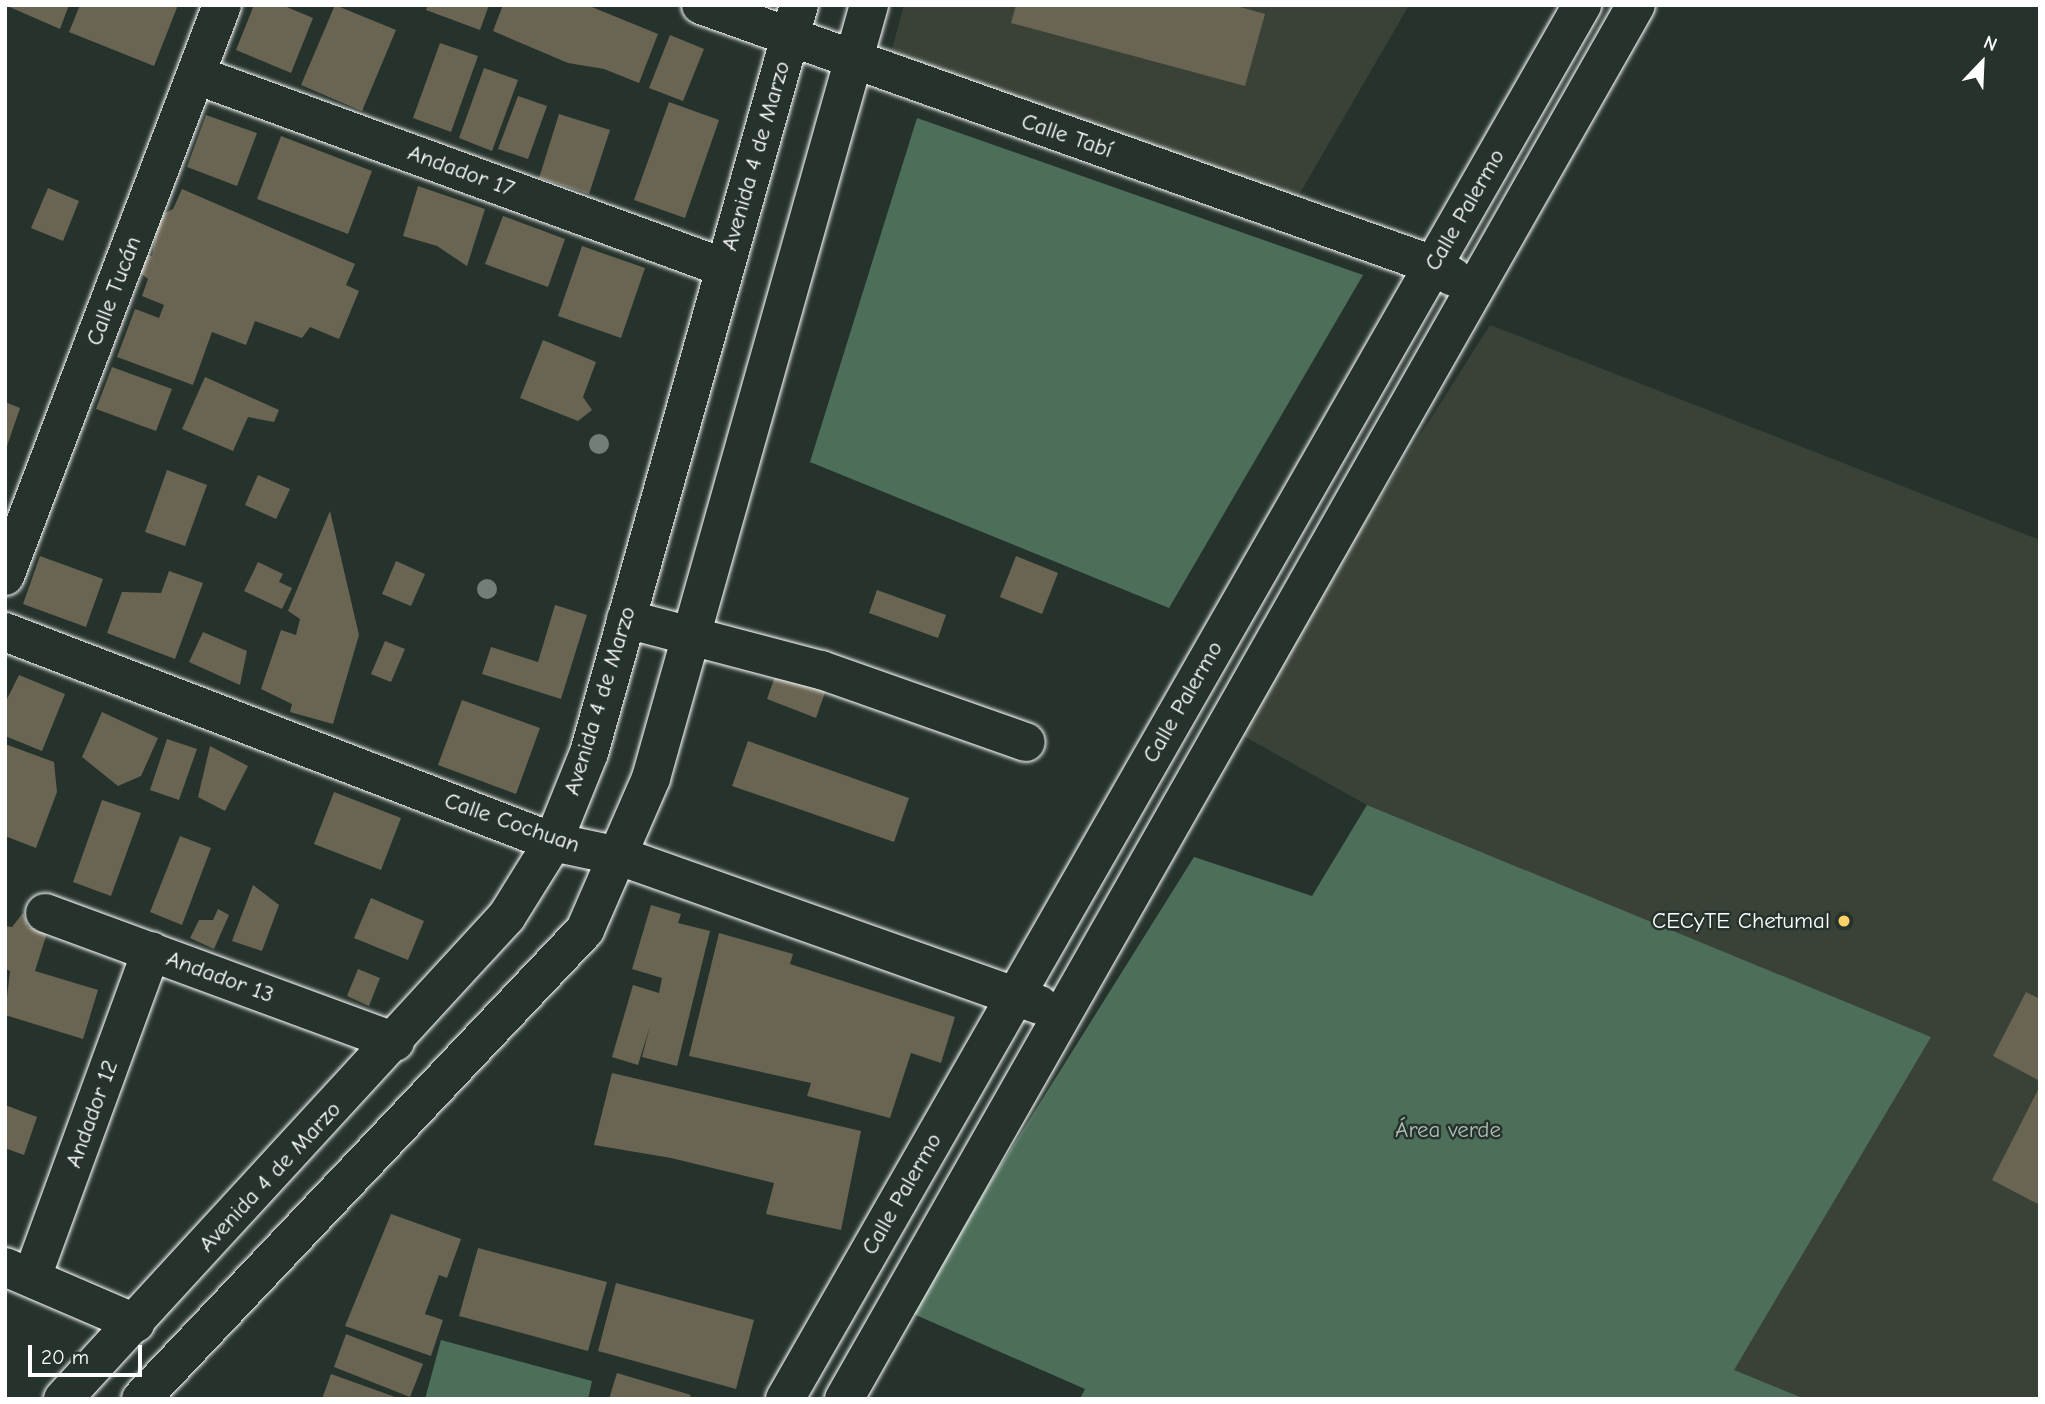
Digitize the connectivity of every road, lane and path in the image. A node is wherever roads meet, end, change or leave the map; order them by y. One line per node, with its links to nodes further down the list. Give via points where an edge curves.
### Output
1 (222, 5): 8 (street, Calle Tucán)
2 (701, 5): 6 (street, Calle Tabí)
3 (869, 5): 7 (street)
4 (1581, 5): 9 (street, Calle Palermo)
5 (1636, 5): 11 (street, Calle Palermo)
6 (794, 21): 7 (street, Calle Tabí); 10 (street, Avenida 4 de Marzo)
7 (853, 61): 9 (street, Calle Tabí); 15 (street)
8 (196, 75): 10 (street, Andador 17); 12 (street, Calle Tucán)
9 (1433, 265): 11 (street, Calle Tabí); 21 (street, Calle Palermo)
10 (725, 268): 13 (street, Avenida 4 de Marzo)
11 (1474, 290): 22 (street, Calle Palermo)
12 (5, 576)
13 (626, 619): 15 (street); 17 (street, Avenida 4 de Marzo, via 589,753)
14 (5, 632): 17 (street, Calle Cochuan)
15 (691, 637): 16 (street, via 821,670); 18 (street, via 650,778)
16 (1026, 742)
17 (553, 842): 18 (street, Calle Cochuan); 23 (street, Avenida 4 de Marzo, via 507,916)
18 (620, 856): 21 (street, Calle Cochuan); 27 (street, via 585,930)
19 (45, 913): 20 (street, Andador 13)
20 (151, 951): 23 (street, Andador 13); 24 (street, Andador 12)
21 (1016, 994): 22 (street, Calle Cochuan); 28 (street, Calle Palermo)
22 (1062, 1015): 29 (street, Calle Palermo)
23 (395, 1042): 25 (street, Avenida 4 de Marzo)
24 (19, 1272): 25 (street)
25 (135, 1323): 26 (street, Avenida 4 de Marzo)
26 (63, 1399)
27 (141, 1399)
28 (785, 1399)
29 (844, 1399)

